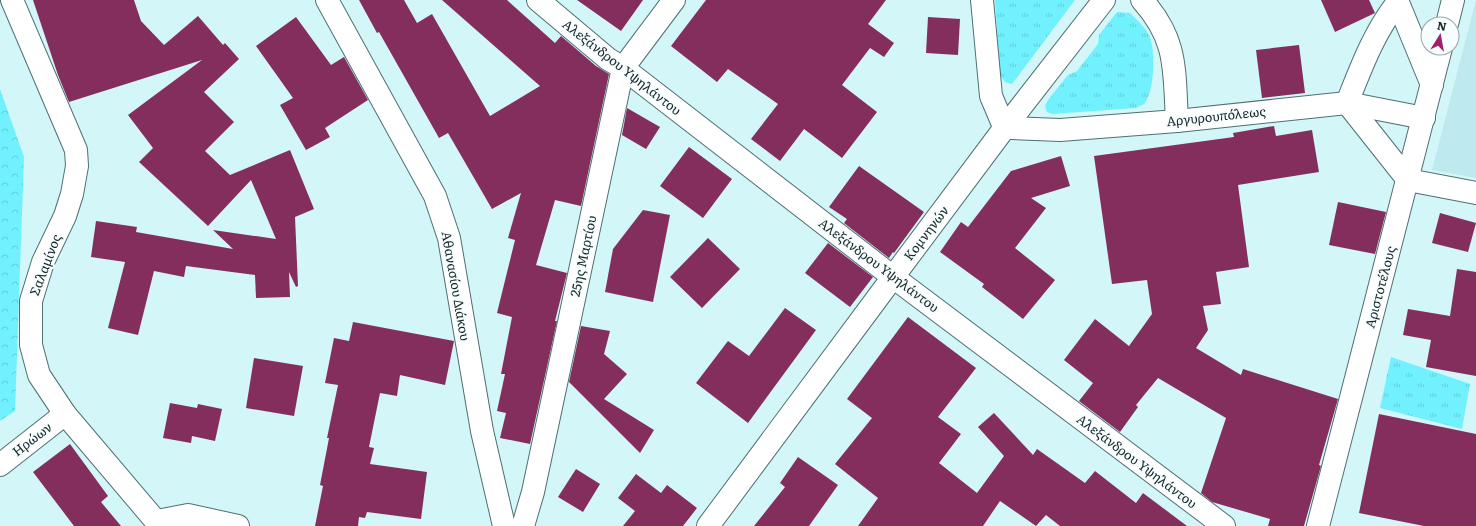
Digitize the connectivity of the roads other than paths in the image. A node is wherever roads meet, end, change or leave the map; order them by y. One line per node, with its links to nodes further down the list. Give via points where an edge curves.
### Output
1 (12, 0): 21 (street, Σαλαμίνος, via 76,150 77,166 72,194 65,216 43,262 32,301 31,345 39,375)
2 (327, 0): 25 (street, Αθανασίου Διάκου, via 435,196 449,238 482,431)
3 (538, 0): 12 (street, Αλεξάνδρου Υψηλάντου, via 608,59)
4 (674, 0): 12 (street, 25ης Μαρτίου)
5 (982, 0): 17 (street, via 991,96 999,118)
6 (1104, 0): 17 (street, Κομνηνών)
7 (1142, 0): 16 (street, via 1160,23 1169,43)
8 (1453, 0): 10 (street)
9 (1397, 1): 13 (street); 14 (street, via 1375,38)
10 (1449, 16)
11 (1439, 56): 13 (street, Αριστοτέλους)
12 (623, 68): 20 (street, Αλεξάνδρου Υψηλάντου); 26 (street, 25ης Μαρτίου, via 535,484)
13 (1432, 85): 15 (street, Αριστοτέλους)
14 (1347, 103): 15 (street, Αργυρουπόλεως); 16 (street, Αργυρουπόλεως); 18 (street)
15 (1424, 118): 18 (street, Αριστοτέλους)
16 (1177, 120): 17 (street, Αργυρουπόλεως, via 1060,130 1025,130)
17 (1006, 126): 20 (street, Κομνηνών)
18 (1408, 180): 19 (street); 29 (street, Αριστοτέλους)
19 (1476, 193)
20 (893, 277): 27 (street, Κομνηνών); 28 (street, Αλεξάνδρου Υψηλάντου)
21 (65, 414): 22 (street, Ηρώων); 23 (street, Σαλαμίνος)
22 (0, 465)
23 (158, 524): 24 (street, via 188,515)
24 (238, 526)
25 (504, 526)
26 (522, 526)
27 (708, 526)
28 (1224, 526)
29 (1318, 526)

